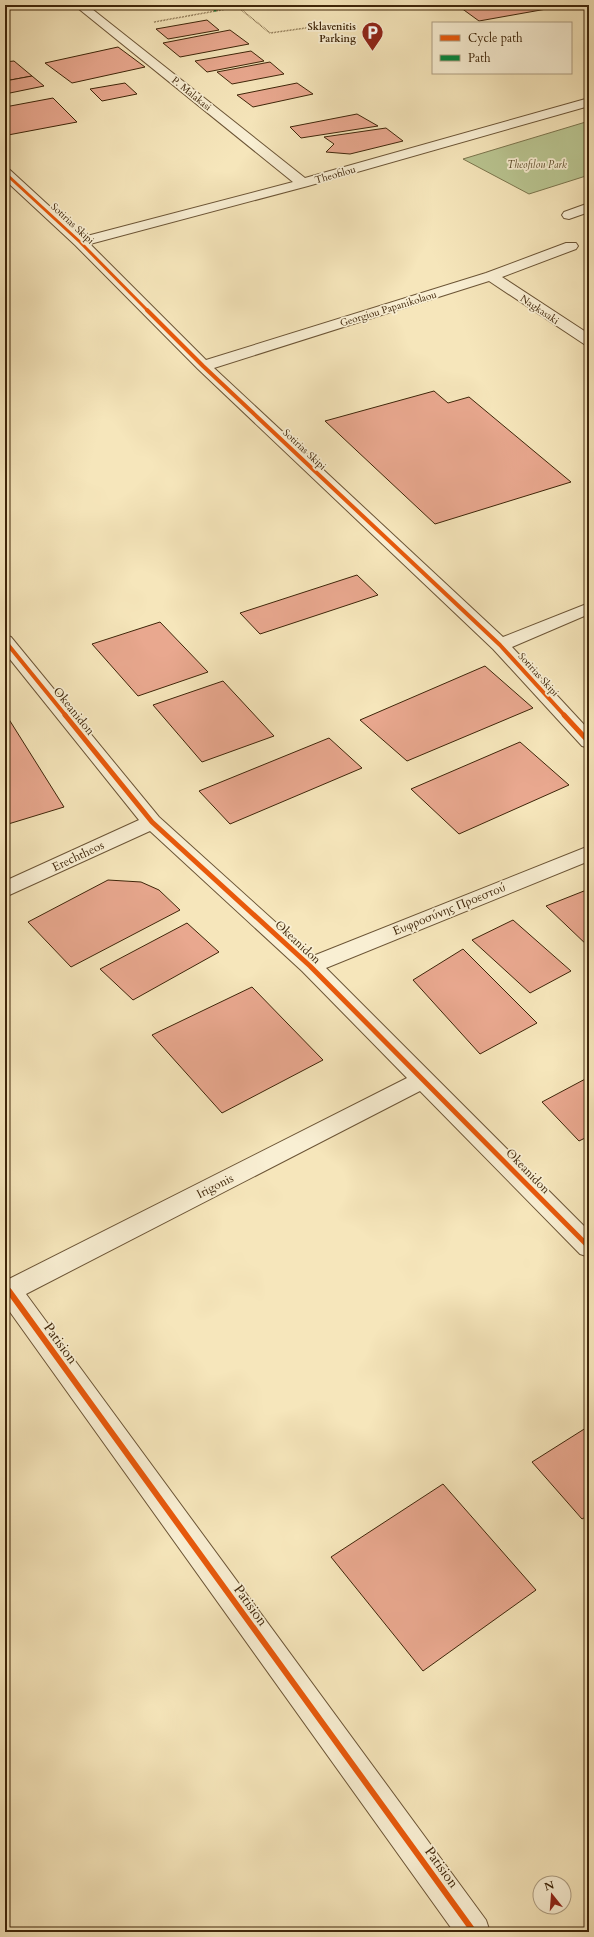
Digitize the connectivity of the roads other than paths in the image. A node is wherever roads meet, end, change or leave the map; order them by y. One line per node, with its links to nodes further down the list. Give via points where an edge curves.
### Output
1 (80, 5): 4 (street, P. Malakasi)
2 (589, 102): 4 (street, Theofilou)
3 (5, 173): 7 (street, Sotirias Skipi)
4 (303, 183): 7 (street, Theofilou)
5 (589, 208): 6 (street)
6 (569, 215)
7 (80, 242): 11 (street, Sotirias Skipi)
8 (571, 246): 9 (street, Georgiou Papanikolaou)
9 (491, 276): 10 (street, Nagkasaki); 11 (street, Georgiou Papanikolaou)
10 (589, 341)
11 (203, 366): 14 (street, Sotirias Skipi)
12 (589, 608): 14 (street)
13 (5, 642): 16 (street, Okeanidon)
14 (500, 645): 15 (street, Sotirias Skipi)
15 (589, 742)
16 (152, 822): 18 (street, Erechtheos); 19 (street, Okeanidon)
17 (589, 853): 19 (street, Ευφροσύνης Προεστού)
18 (5, 890)
19 (310, 966): 20 (street, Okeanidon)
20 (424, 1079): 21 (street, Okeanidon); 22 (street, Irigonis)
21 (589, 1248)
22 (7, 1292): 23 (street, Patision)
23 (474, 1932)

